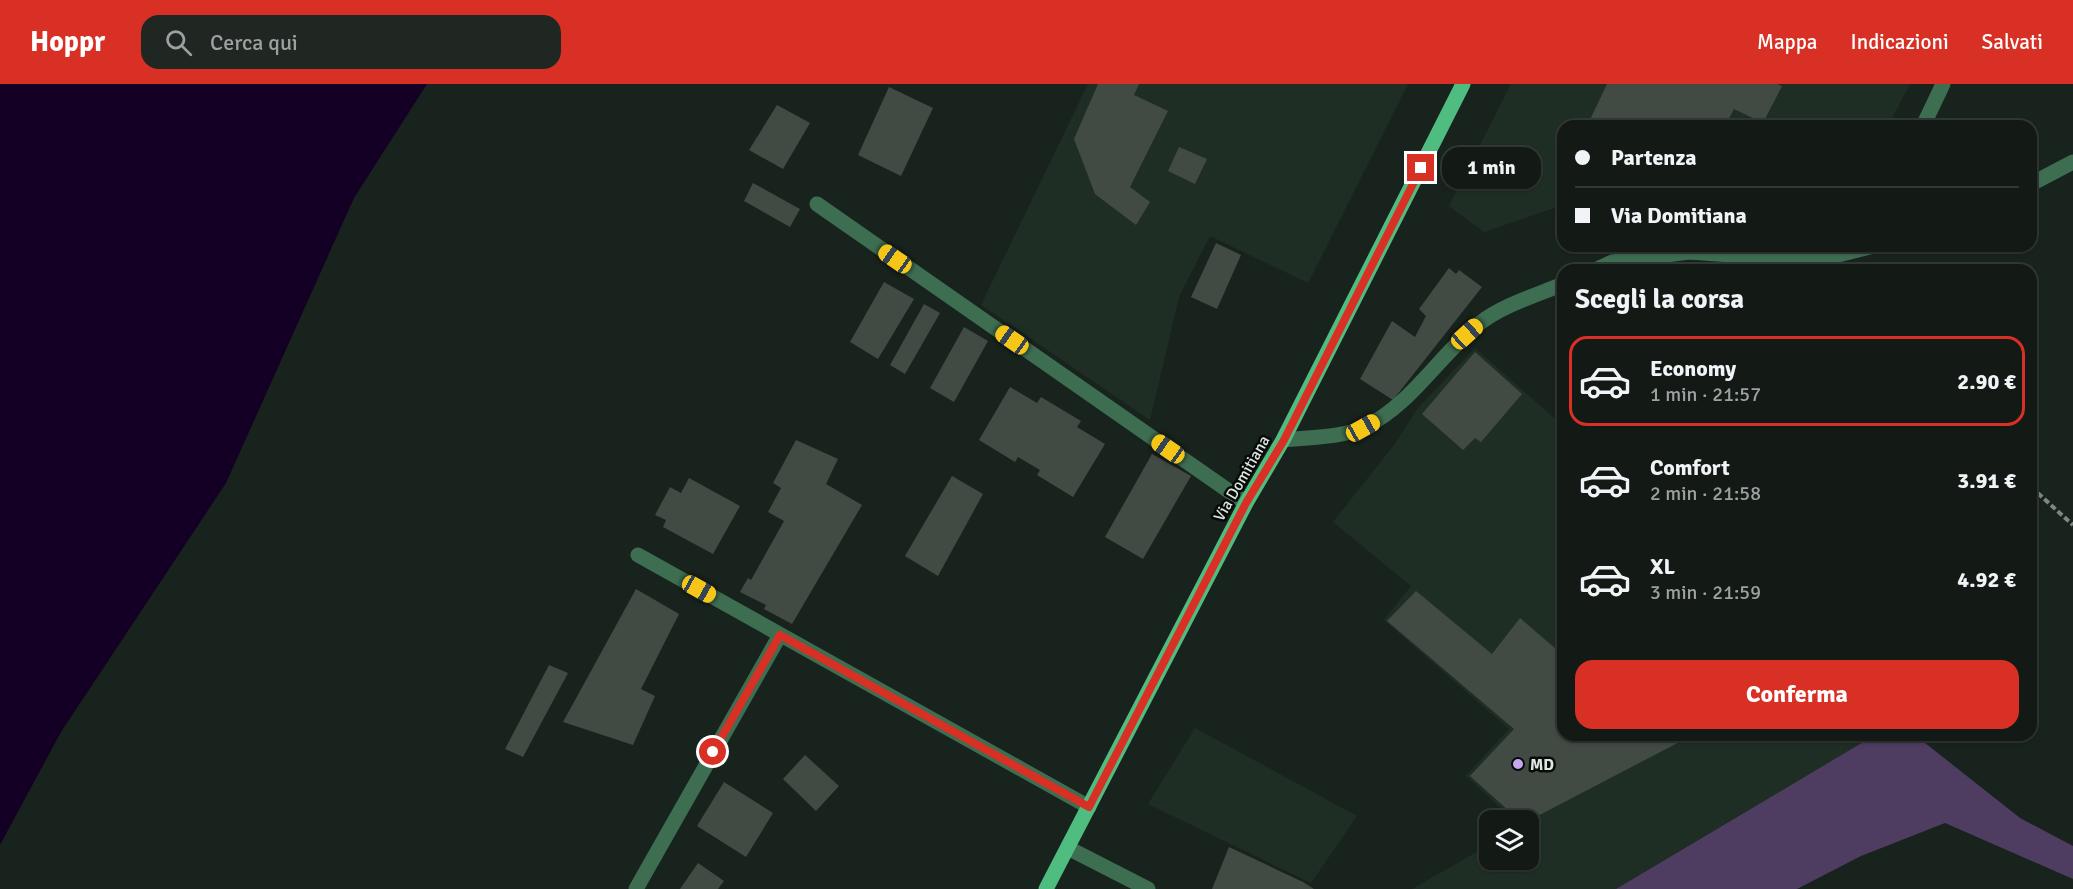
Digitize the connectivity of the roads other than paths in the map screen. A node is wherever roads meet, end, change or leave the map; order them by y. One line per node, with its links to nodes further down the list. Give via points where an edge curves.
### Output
1 (1463, 84): 12 (main road, Via Domitiana)
2 (1943, 84): 3 (street)
3 (1926, 120)
4 (2073, 162): 5 (street)
5 (2037, 181)
6 (817, 204): 13 (street)
7 (1689, 252): 10 (street)
8 (1689, 252): 9 (street, via 1814,261)
9 (1849, 252)
10 (1608, 264)
11 (1557, 287): 12 (street, via 1482,321 1382,418 1340,434)
12 (1284, 440): 13 (main road, Via Domitiana)
13 (1246, 503): 16 (main road, Via Domitiana)
14 (638, 555): 15 (street)
15 (780, 635): 16 (street); 18 (street)
16 (1089, 807): 17 (main road, Via Domitiana)
17 (1068, 848): 19 (main road, Via Domitiana); 20 (street)
18 (636, 889)
19 (1047, 889)
20 (1148, 889)

